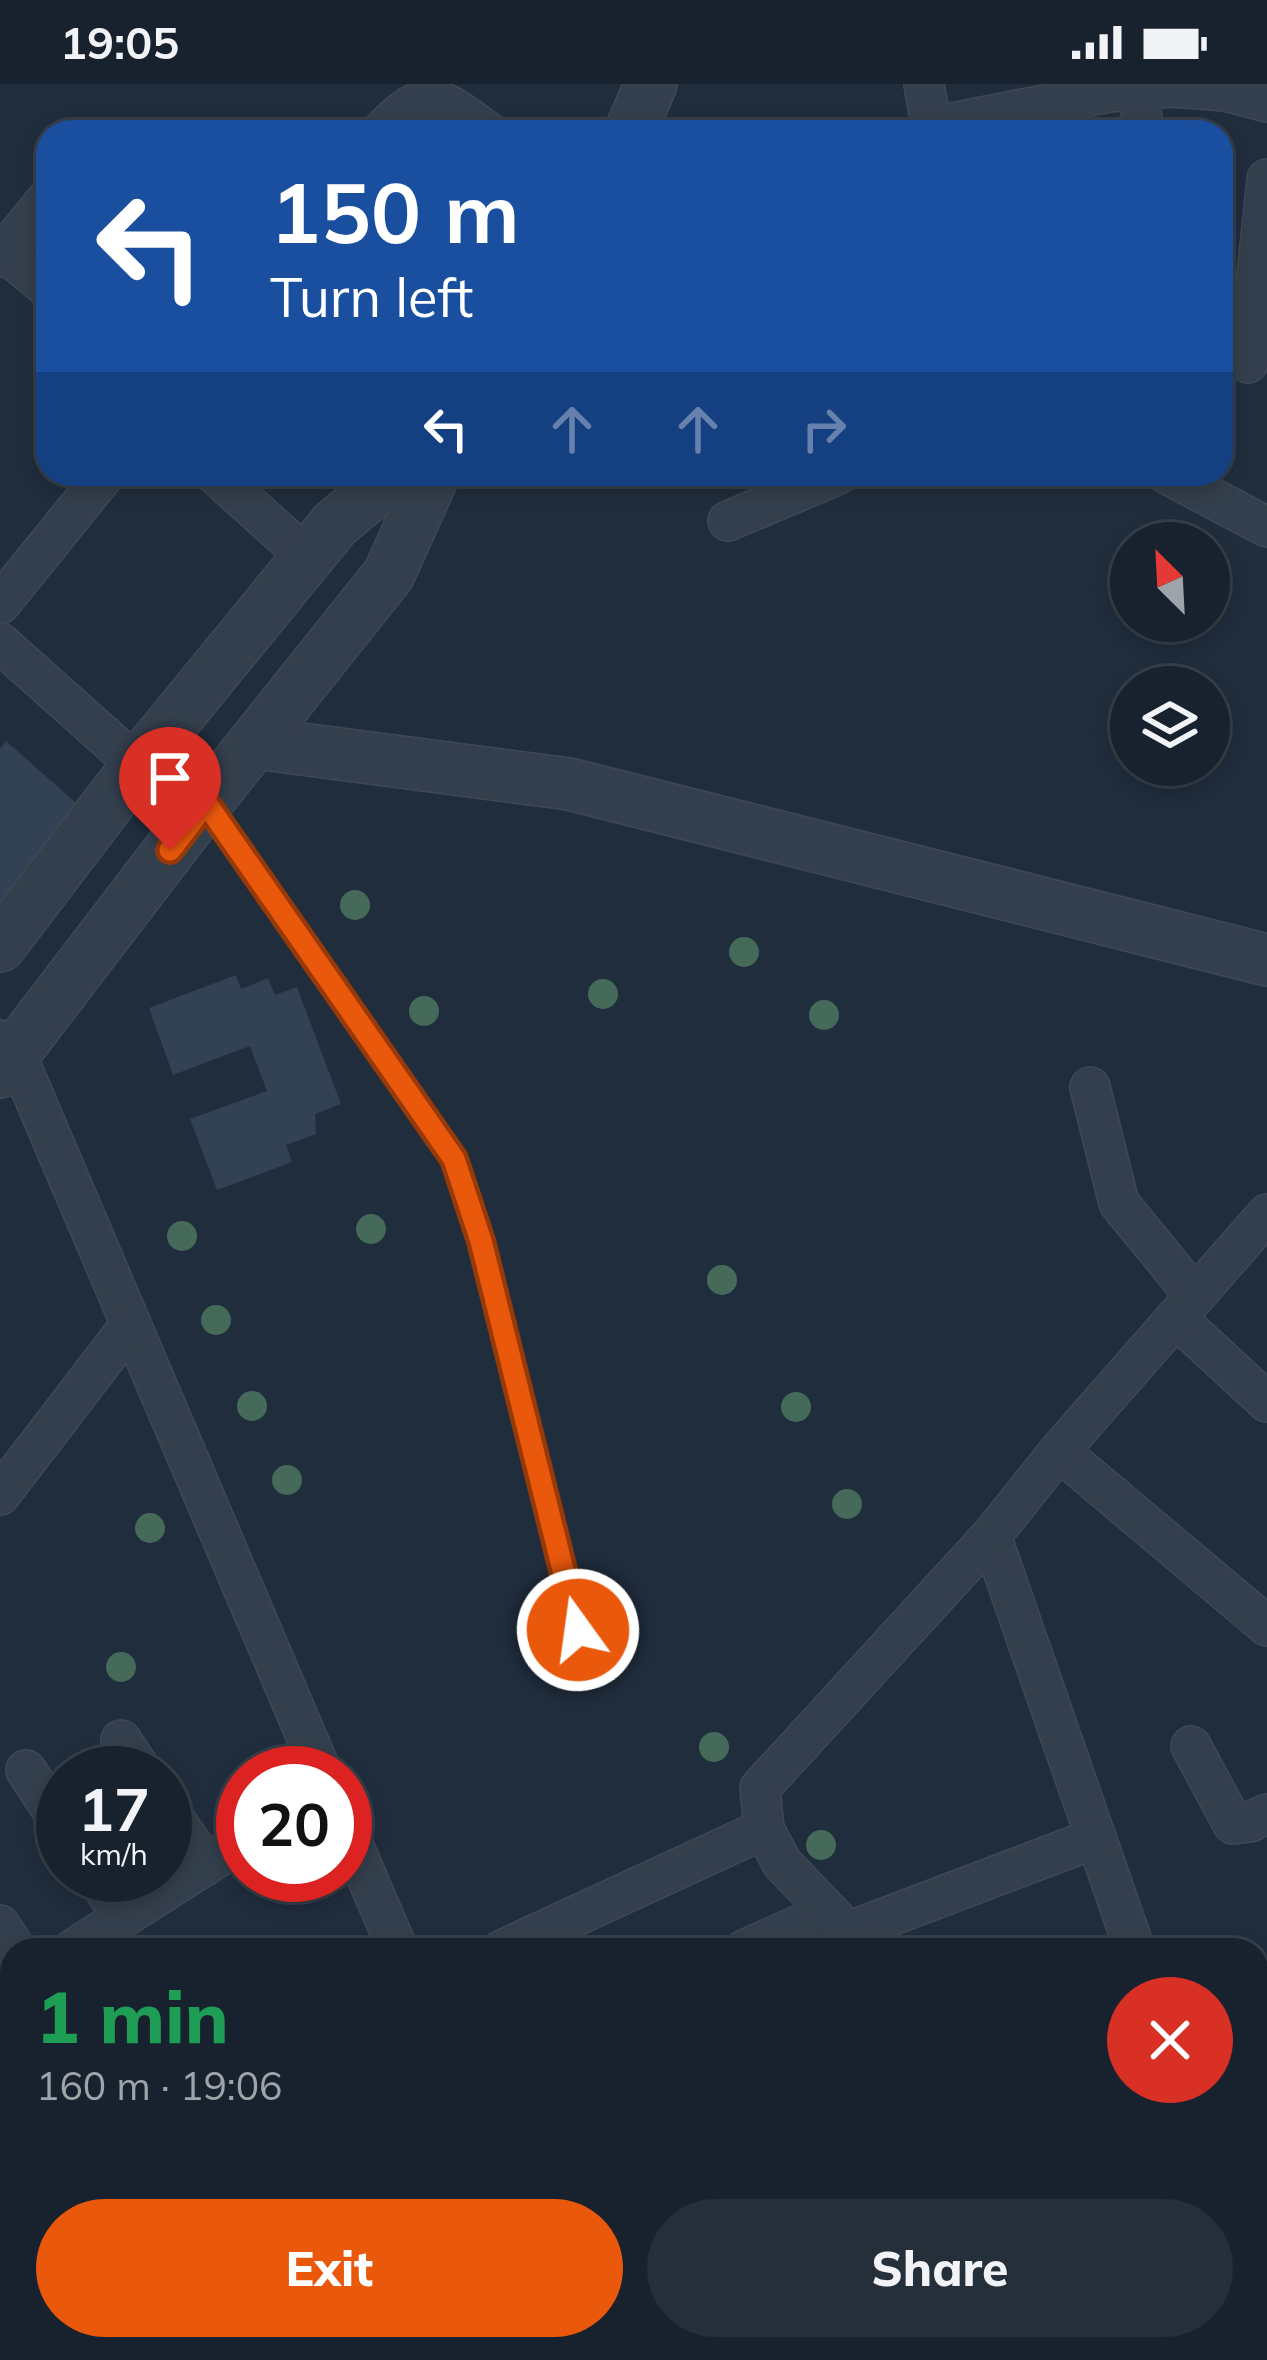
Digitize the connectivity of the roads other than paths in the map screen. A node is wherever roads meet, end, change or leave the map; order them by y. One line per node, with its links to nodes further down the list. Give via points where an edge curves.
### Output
1 (651, 84): 7 (street)
2 (924, 84): 8 (street)
3 (1138, 90): 4 (street, via 1225,91); 9 (street); 10 (street)
4 (1267, 102)
5 (391, 120): 6 (street, via 416,98 430,97)
6 (472, 120)
7 (635, 120)
8 (930, 120)
9 (980, 120)
10 (1142, 120)
11 (1267, 179): 15 (street)
12 (36, 213): 13 (street)
13 (2, 255): 14 (street)
14 (36, 279)
15 (1248, 363)
16 (95, 486): 25 (street)
17 (228, 486): 24 (street)
18 (381, 486): 24 (street)
19 (429, 486): 27 (street, via 389,574)
20 (811, 486): 22 (street)
21 (1190, 486): 23 (street)
22 (728, 521)
23 (1267, 527)
24 (308, 558): 28 (street)
25 (0, 604)
26 (0, 643): 28 (street)
27 (256, 743): 29 (street); 31 (street, via 569,784)
28 (137, 766): 29 (street); 30 (street)
29 (201, 810): 32 (street); 42 (lane, via 454,1159)
30 (0, 946)
31 (1267, 960)
32 (5, 1055): 36 (street)
33 (1090, 1087): 35 (street, via 1119,1203)
34 (1267, 1214): 35 (street)
35 (1186, 1307): 37 (street); 38 (street)
36 (131, 1324): 39 (street); 43 (street)
37 (1267, 1402)
38 (1058, 1451): 40 (street); 41 (street)
39 (0, 1495)
40 (991, 1536): 48 (street, via 760,1788); 49 (street)
41 (1267, 1625)
42 (578, 1630)
43 (311, 1746)
44 (1191, 1746): 47 (street, via 1233,1824)
45 (26, 1770): 46 (street)
46 (36, 1785)
47 (1267, 1814)
48 (764, 1829): 56 (street, via 782,1863); 59 (street)
49 (1096, 1838): 56 (street); 61 (street)
50 (192, 1845): 52 (street)
51 (216, 1859): 52 (street)
52 (206, 1865): 55 (street)
53 (372, 1889): 58 (street)
54 (113, 1902): 55 (street)
55 (123, 1918): 57 (street)
56 (847, 1931): 60 (street)
57 (91, 1938)
58 (393, 1938)
59 (528, 1938)
60 (809, 1938)
61 (1131, 1938)

